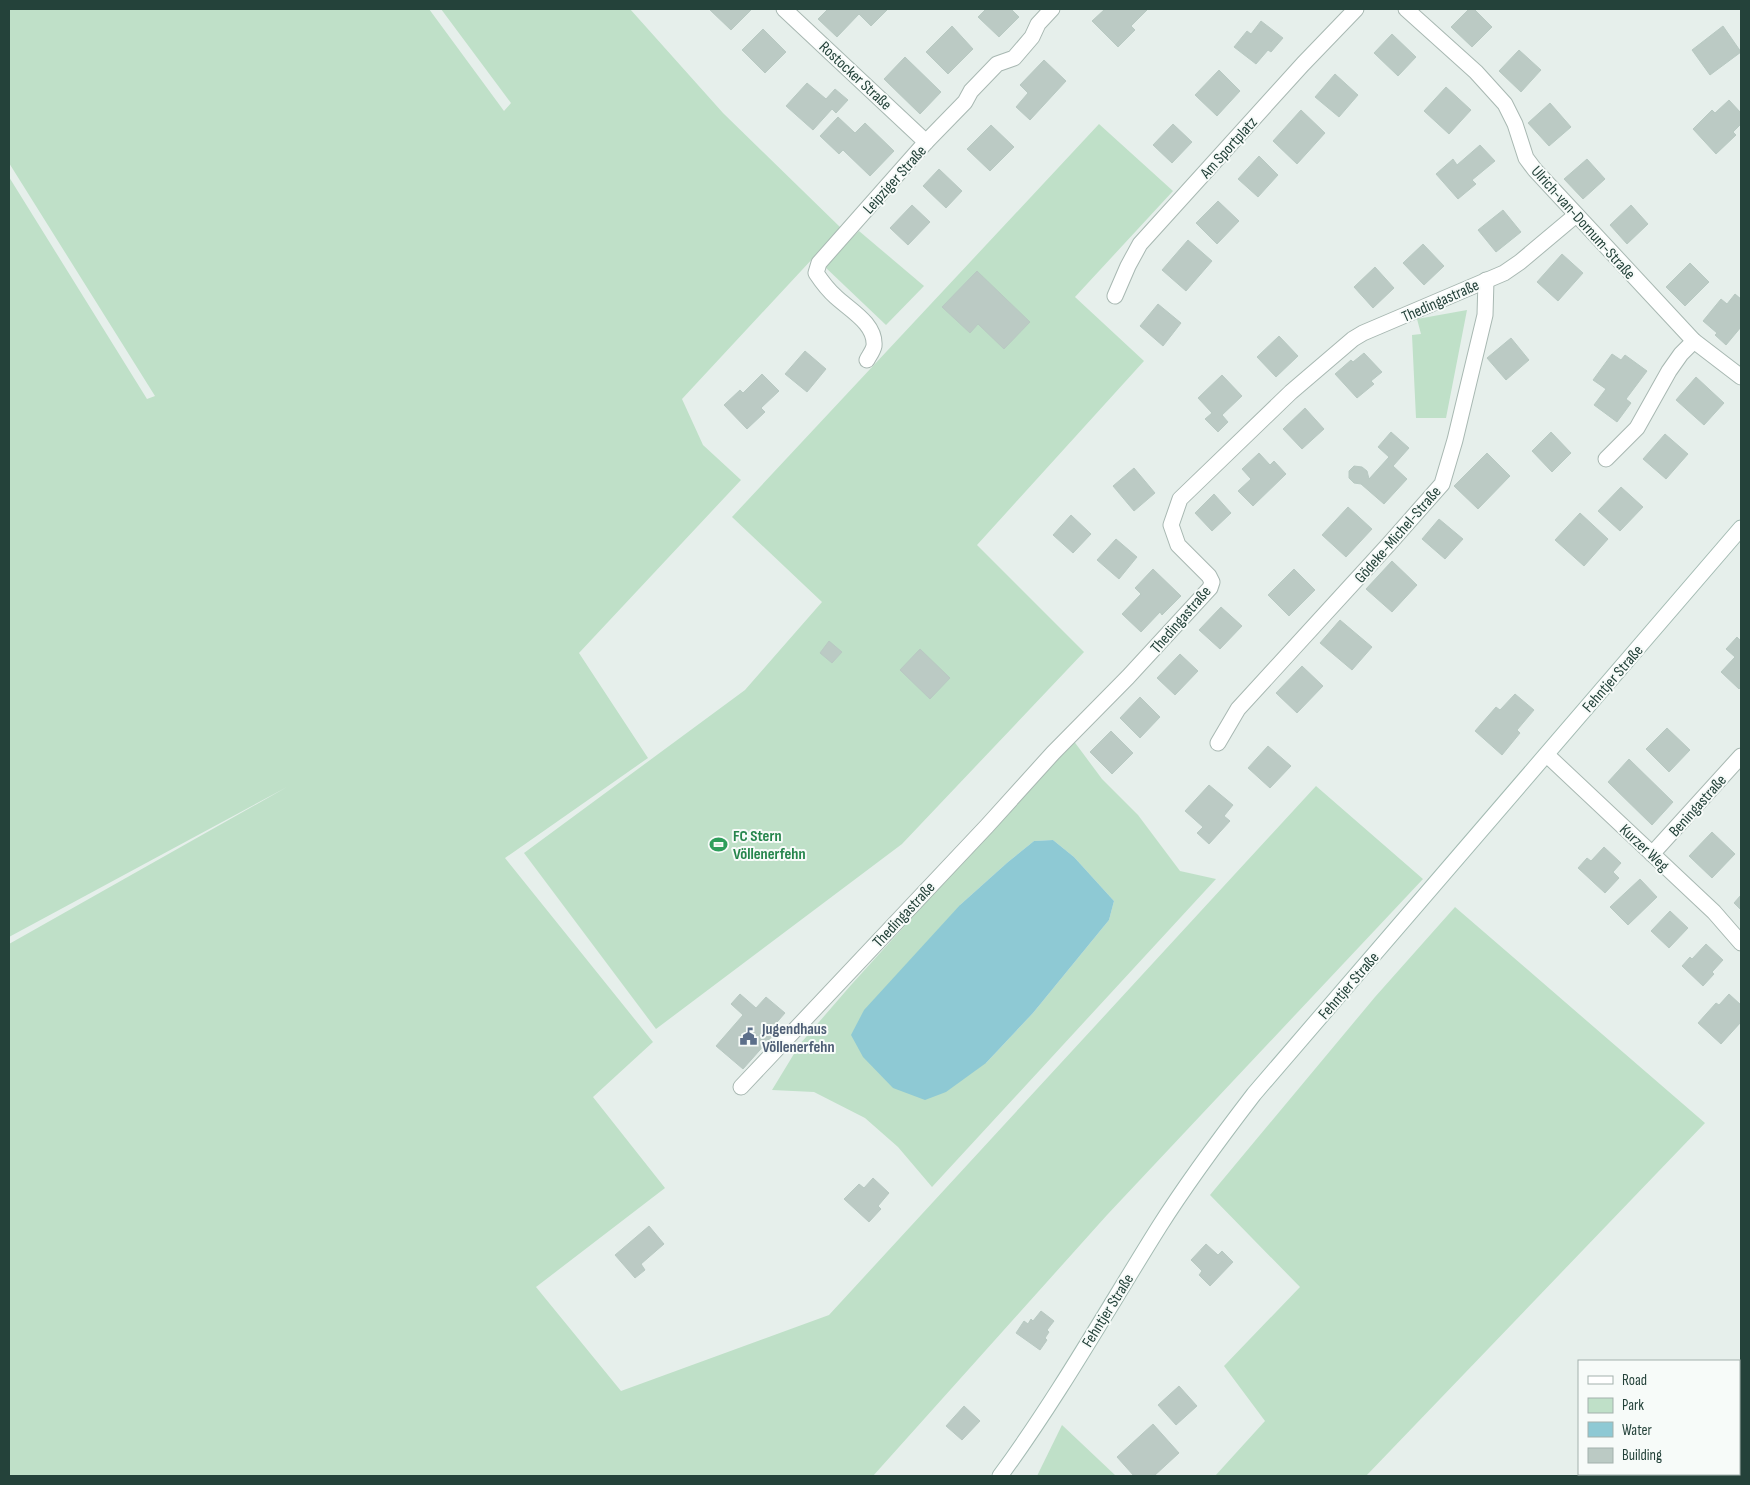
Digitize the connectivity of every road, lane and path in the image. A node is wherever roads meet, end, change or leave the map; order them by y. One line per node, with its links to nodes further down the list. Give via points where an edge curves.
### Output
1 (784, 9): 5 (street, Rostocker Straße)
2 (1052, 9): 5 (street, Leipziger Straße, via 1014,58 997,64)
3 (1356, 9): 8 (street, Am Sportplatz, via 1140,244)
4 (1406, 9): 6 (street, Ulrich-van-Dornum-Straße, via 1476,72 1505,104 1526,158)
5 (926, 142): 10 (street, Leipziger Straße, via 818,263 816,273 824,285 869,328 874,348)
6 (1576, 215): 7 (street, Thedingastraße, via 1520,262); 9 (street, Ulrich-van-Dornum-Straße)
7 (1486, 280): 14 (street, Gödeke-Michel-Straße, via 1485,315 1442,484 1238,710); 19 (street, Thedingastraße, via 1352,339 1291,392 1180,499 1171,524 1178,546 1209,576 1210,588)
8 (1115, 296)
9 (1694, 341): 11 (street, Ulrich-van-Dornum-Straße); 12 (street, via 1669,371 1637,428)
10 (867, 360)
11 (1741, 377)
12 (1606, 459)
13 (1741, 528): 15 (street, Fehntjer Straße)
14 (1218, 743)
15 (1547, 755): 17 (street, Kurzer Weg); 20 (street, Fehntjer Straße, via 1231,1124 1161,1224 1036,1426)
16 (1741, 756): 17 (street, Beningastraße)
17 (1652, 854): 18 (street, Kurzer Weg, via 1714,912)
18 (1741, 943)
19 (741, 1087)
20 (1000, 1476)

